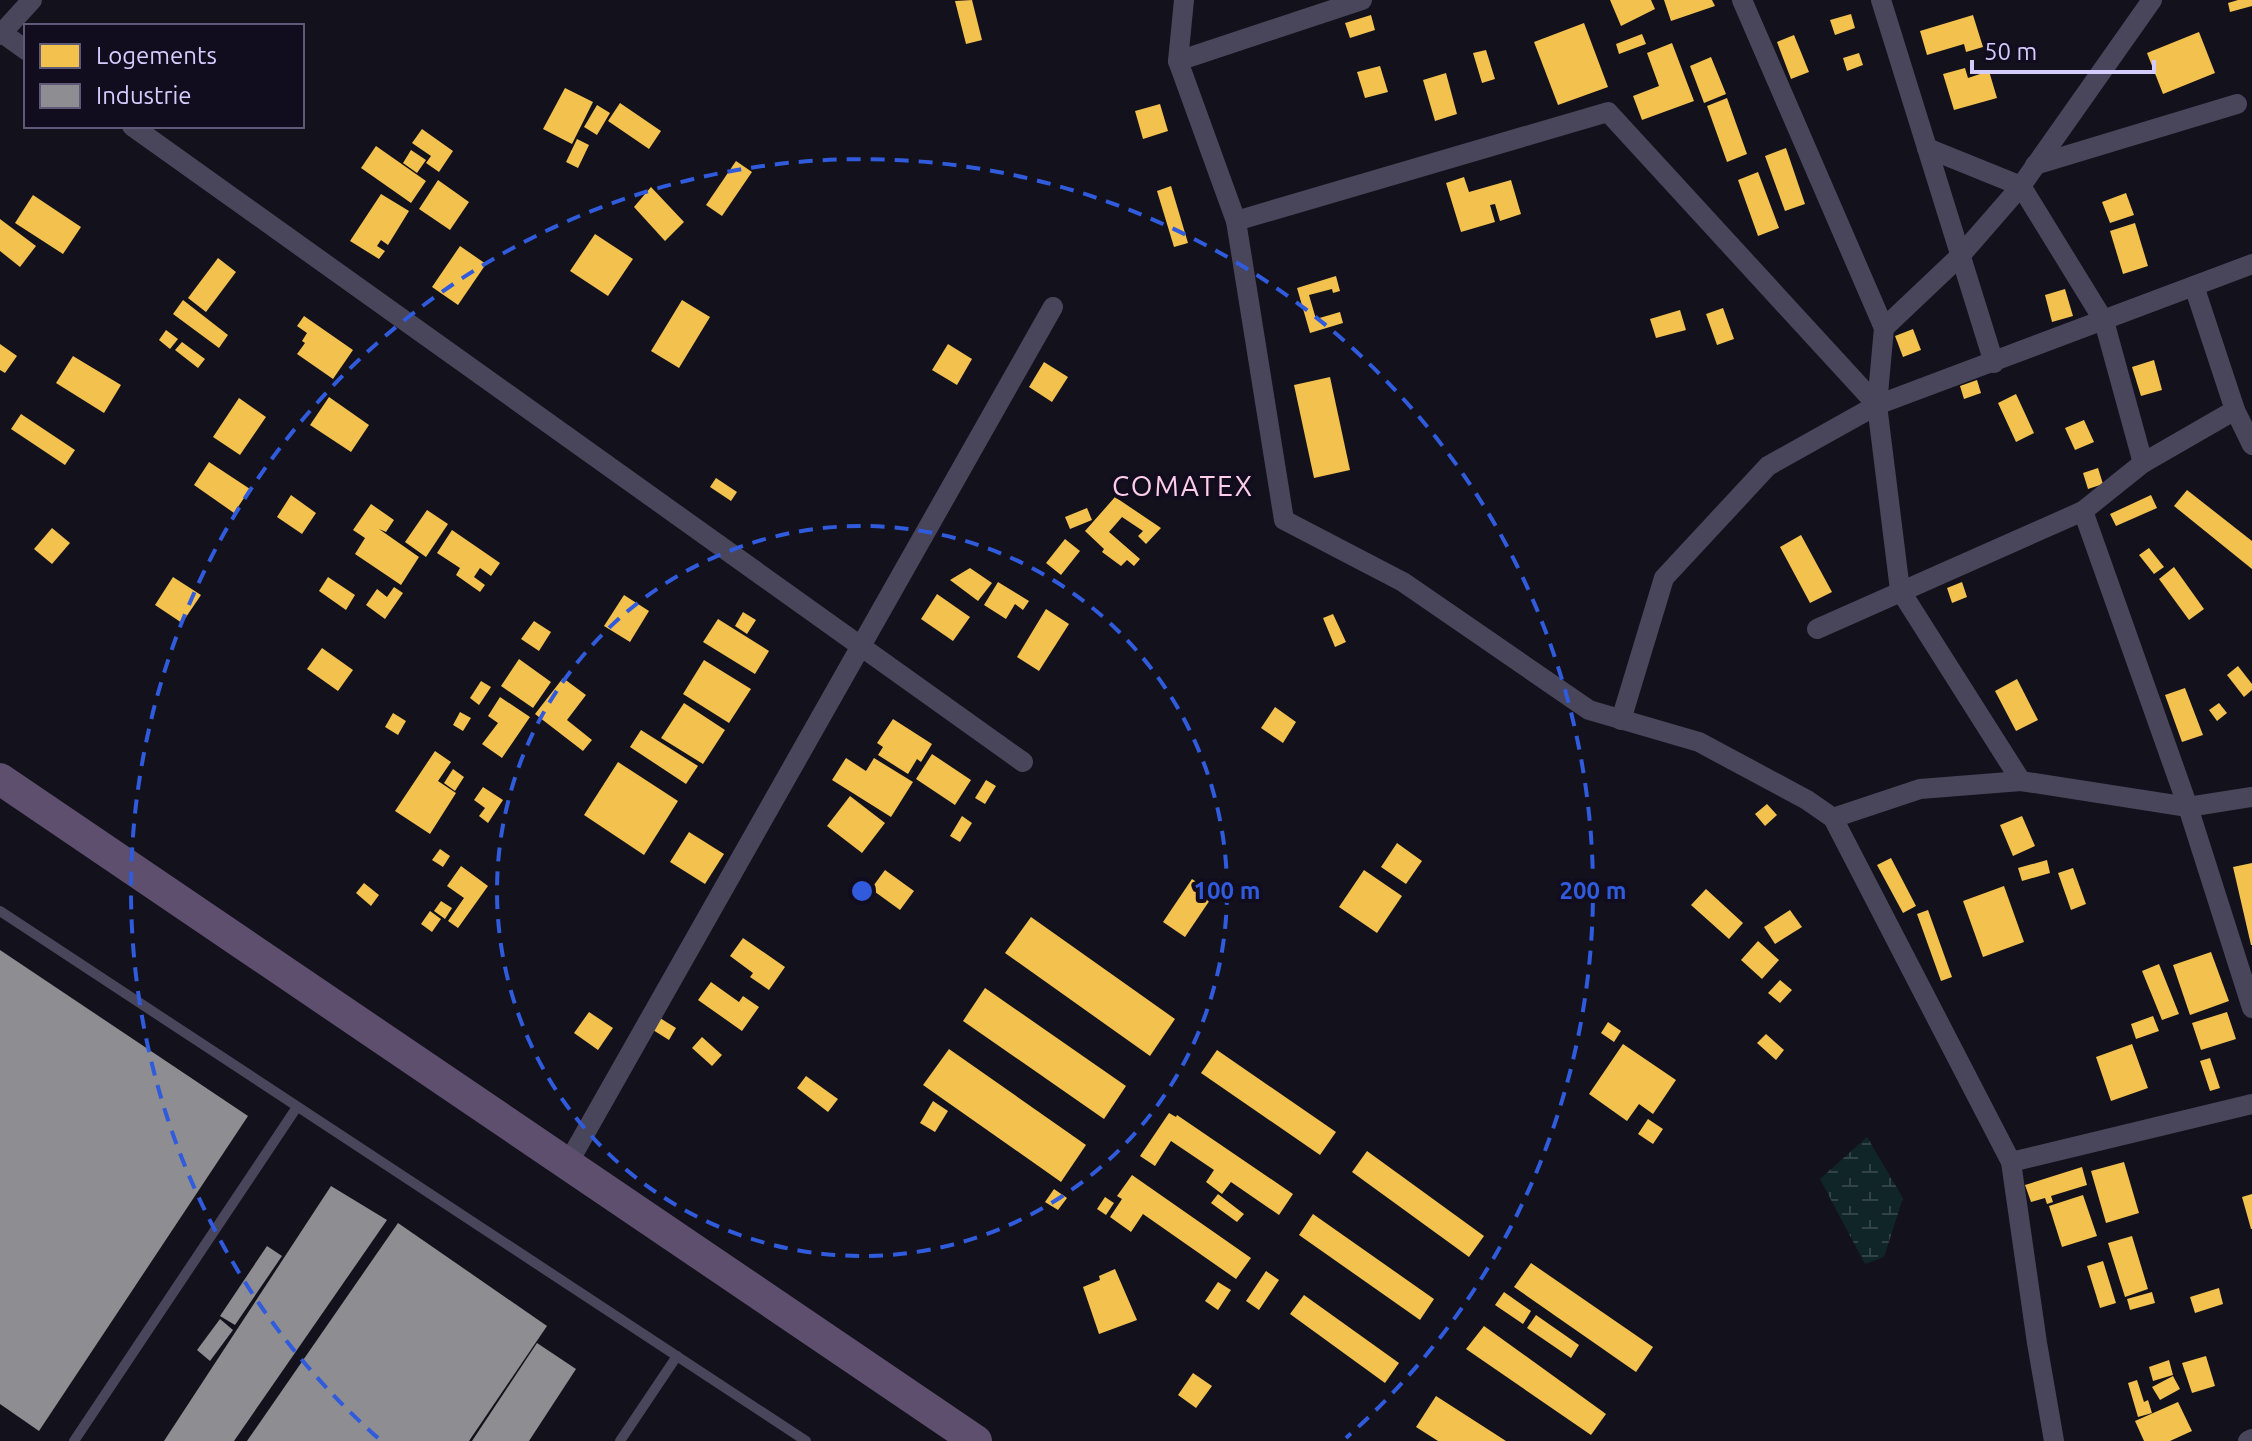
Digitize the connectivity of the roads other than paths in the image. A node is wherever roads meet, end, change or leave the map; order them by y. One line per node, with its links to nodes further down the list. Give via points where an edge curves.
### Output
1 (32, 0): 7 (street)
2 (1184, 0): 9 (street)
3 (1362, 0): 9 (street)
4 (1742, 0): 21 (street)
5 (1881, 0): 12 (street)
6 (2152, 0): 13 (street)
7 (1, 34): 8 (street)
8 (24, 49)
9 (1178, 61): 15 (street)
10 (2237, 104): 13 (street)
11 (135, 128): 30 (street)
12 (1927, 148): 14 (street); 16 (street)
13 (2035, 165): 14 (street)
14 (2021, 186): 16 (street); 20 (street)
15 (1236, 221): 23 (street, via 1608,112); 31 (street, via 1284,520 1403,582 1589,710)
16 (1960, 256): 21 (street); 22 (street)
17 (2252, 264): 18 (street)
18 (2194, 286): 20 (street); 24 (street)
19 (1053, 307): 30 (street)
20 (2104, 321): 22 (street); 26 (street)
21 (1884, 328): 23 (street)
22 (1994, 363): 23 (street)
23 (1877, 405): 28 (street); 31 (street, via 1768,466 1664,578)
24 (2235, 410): 25 (street); 26 (street)
25 (2252, 445)
26 (2143, 463): 27 (street)
27 (2083, 511): 28 (street); 36 (street)
28 (1900, 590): 29 (street); 34 (street)
29 (1817, 629)
30 (861, 646): 32 (street); 43 (street)
31 (1621, 720): 37 (street, via 1699,742)
32 (1023, 762)
33 (0, 779): 43 (main road)
34 (2021, 781): 36 (street); 37 (street, via 1920,789)
35 (2252, 797): 36 (street)
36 (2188, 807): 39 (street)
37 (1833, 818): 42 (street)
38 (0, 911): 41 (lane)
39 (2252, 1008)
40 (2252, 1104): 42 (street)
41 (297, 1107): 44 (lane); 45 (lane)
42 (2011, 1162): 49 (street)
43 (567, 1165): 48 (main road)
44 (677, 1356): 46 (lane); 47 (lane)
45 (74, 1441)
46 (620, 1441)
47 (806, 1441)
48 (976, 1441)
49 (2054, 1441)

